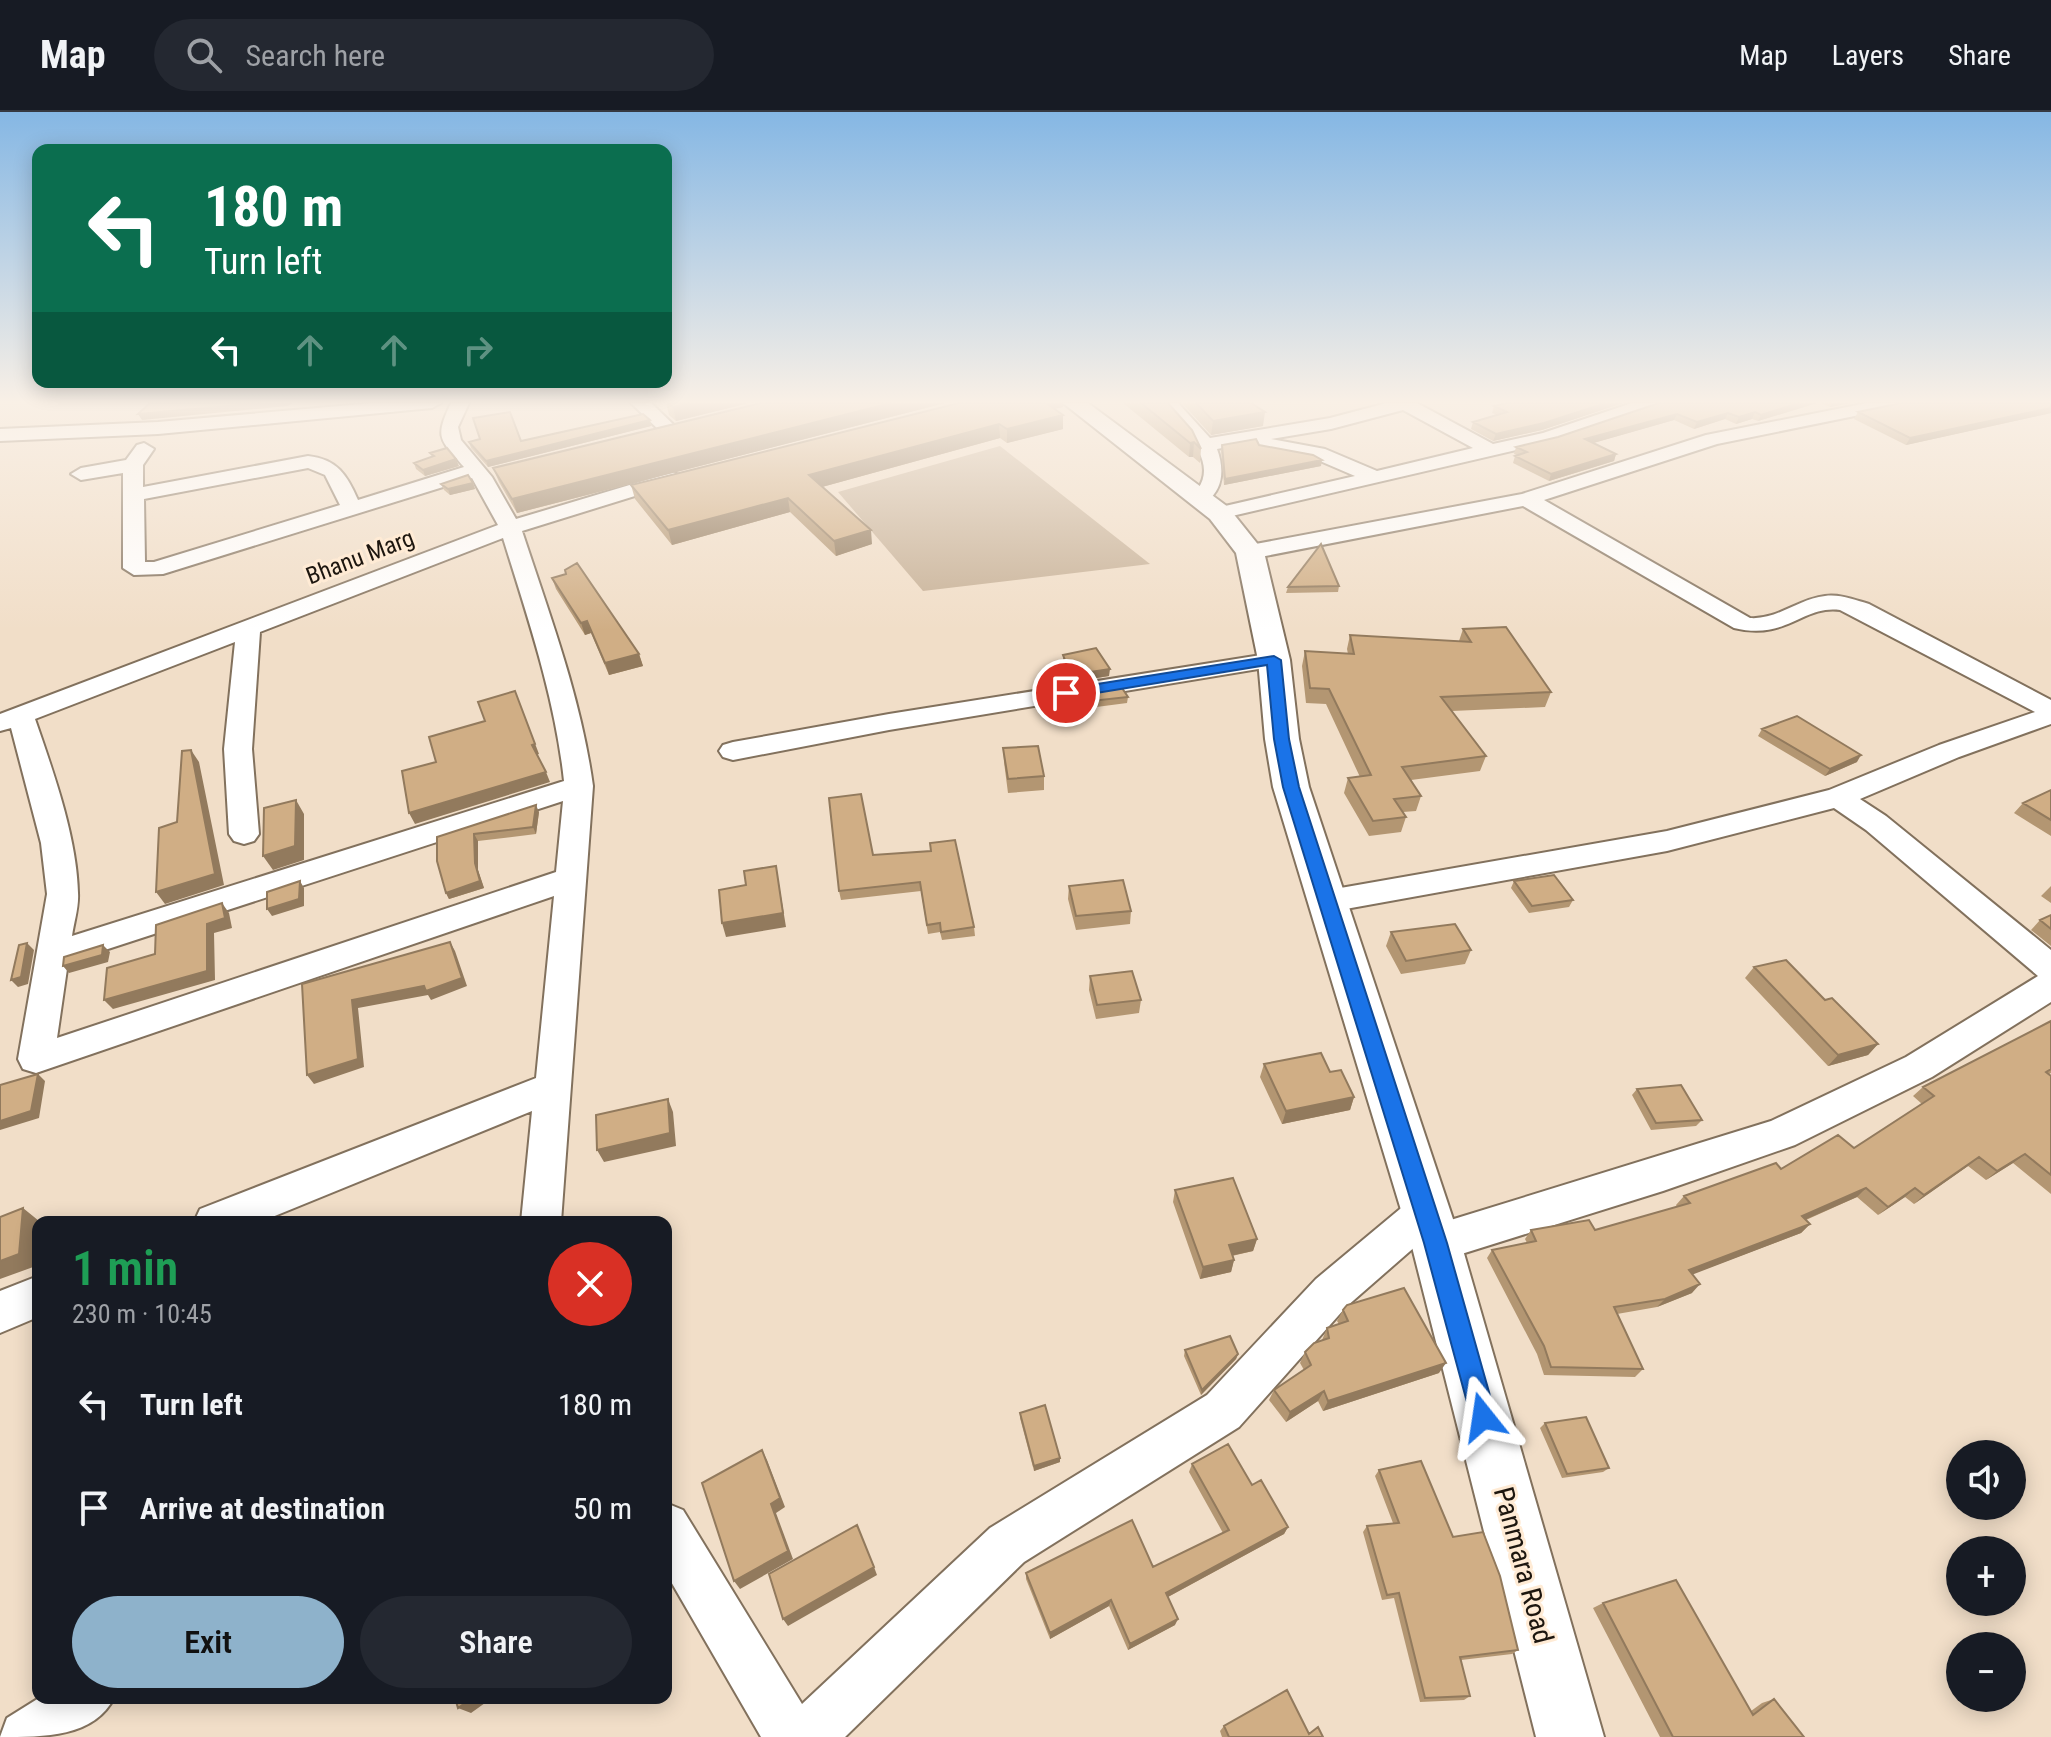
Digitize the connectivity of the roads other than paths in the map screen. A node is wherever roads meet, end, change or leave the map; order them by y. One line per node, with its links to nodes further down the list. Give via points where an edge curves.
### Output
1 (133, 479): 11 (street)
2 (219, 479): 11 (street)
3 (337, 479): 14 (street)
4 (462, 479): 14 (street)
5 (491, 479): 15 (street)
6 (674, 479): 15 (street, Bhanu Marg)
7 (1174, 479): 13 (street, Panmara Road)
8 (1210, 479): 13 (street)
9 (1357, 479): 13 (street)
10 (1589, 479): 12 (street)
11 (133, 495): 14 (street, via 134,568 142,570)
12 (1526, 499): 16 (street); 19 (street, via 1742,623 1763,627 1823,603 1839,602 1861,609)
13 (1209, 505): 16 (street, Panmara Road)
14 (352, 508)
15 (510, 528): 17 (street, Bhanu Marg); 22 (street, via 557,673)
16 (1250, 552): 18 (street, Panmara Road)
17 (248, 628): 20 (street, Bhanu Marg); 24 (street, via 238,749)
18 (1274, 660): 21 (street); 26 (street, Panmara Road, via 1291,787)
19 (2051, 713): 23 (street)
20 (10, 718): 27 (street, via 37,765 56,843 63,894)
21 (733, 751)
22 (579, 786): 25 (street); 27 (street)
23 (1838, 797): 26 (street, via 1667,841); 28 (street)
24 (244, 834)
25 (570, 879): 27 (street, via 36,1059); 30 (street)
26 (1329, 901): 33 (street, Panmara Road)
27 (55, 954)
28 (2051, 968)
29 (2051, 985): 33 (street, via 1919,1067 1782,1134 1663,1174)
30 (552, 1087): 31 (street); 32 (street)
31 (229, 1216)
32 (541, 1216)
33 (1431, 1227): 40 (street, via 1331,1293 1223,1411 1007,1545); 41 (street, Panmara Road)
34 (32, 1299): 35 (street)
35 (0, 1312)
36 (672, 1537): 39 (street)
37 (78, 1704): 38 (street)
38 (26, 1737)
39 (791, 1737)
40 (806, 1737)
41 (1570, 1737)

